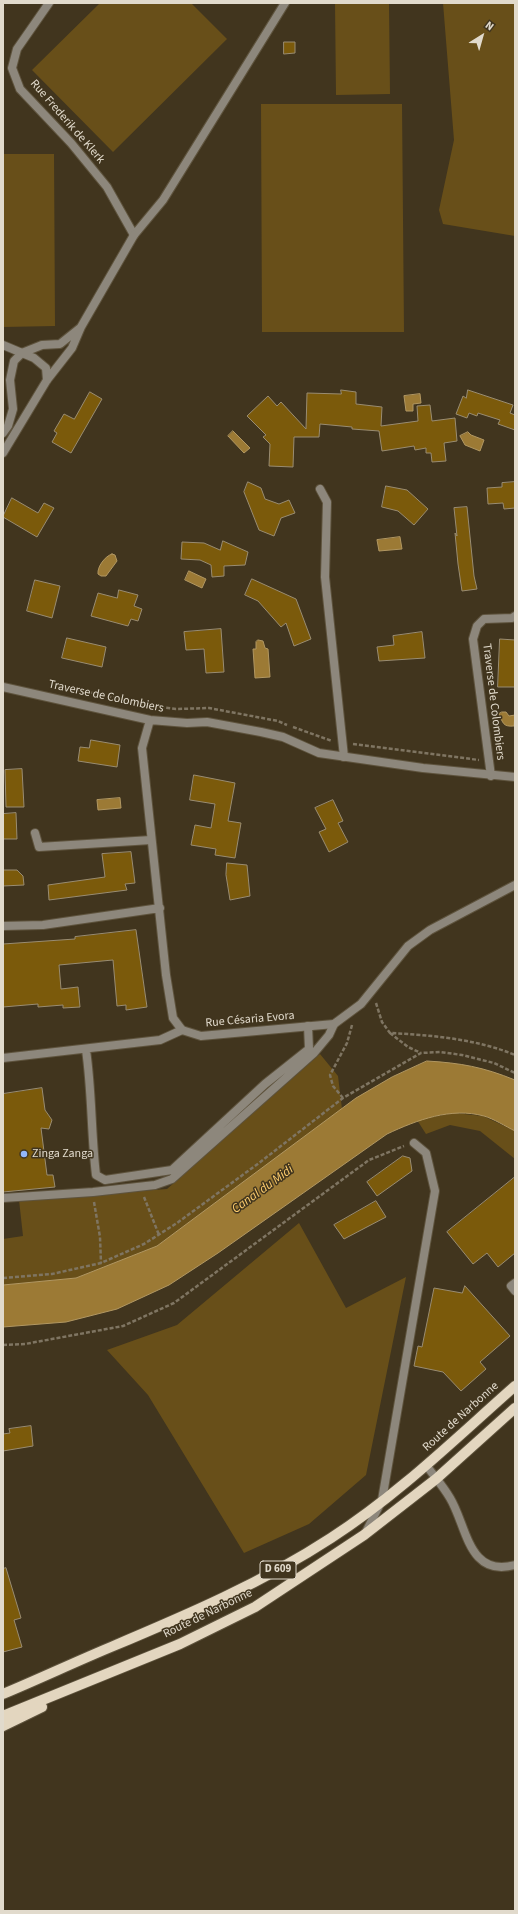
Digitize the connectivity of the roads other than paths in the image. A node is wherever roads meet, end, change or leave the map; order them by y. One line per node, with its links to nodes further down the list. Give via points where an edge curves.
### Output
1 (49, 3): 3 (street, Rue Frederik de Klerk, via 17,49 12,68 20,89 71,143 107,187)
2 (286, 3): 3 (street, via 162,200)
3 (134, 235): 4 (street)
4 (81, 326): 6 (street, via 60,344 42,345); 7 (street, via 72,348)
5 (3, 345): 6 (street)
6 (22, 353): 7 (street, via 34,358 46,368); 8 (street, via 14,361 10,380 13,409)
7 (48, 380): 9 (street)
8 (3, 434)
9 (3, 453)
10 (320, 489): 14 (street, via 327,502 325,577)
11 (515, 616): 15 (street, Traverse de Colombiers, via 484,619 477,626 473,639)
12 (3, 687): 13 (street, Traverse de Colombiers)
13 (150, 720): 14 (street, Traverse de Colombiers, via 207,722 283,737 319,753); 18 (street, via 142,748)
14 (344, 757): 15 (street, Traverse de Colombiers)
15 (491, 776): 16 (street, Traverse de Colombiers)
16 (515, 777)
17 (35, 833): 18 (street, via 39,847)
18 (151, 840): 20 (street)
19 (515, 885): 22 (street, via 430,930 408,946 361,1004)
20 (160, 908): 21 (street, via 43,925); 24 (street, via 173,1018)
21 (3, 926)
22 (334, 1024): 23 (street, Rue Césaria Evora); 28 (street, via 314,1053 172,1179 155,1185 93,1192)
23 (308, 1026): 24 (street, Rue Césaria Evora, via 201,1036); 25 (street, via 309,1049 265,1084 172,1170 105,1180 96,1175)
24 (182, 1030): 25 (street, via 160,1040)
25 (86, 1050): 26 (street)
26 (3, 1058)
27 (414, 1143): 35 (street, via 426,1153 435,1192)
28 (3, 1198)
29 (515, 1283): 30 (street, via 511,1286)
30 (515, 1291)
31 (515, 1386): 33 (main road, Route de Narbonne / D 609)
32 (515, 1408): 34 (main road, Route de Narbonne / D 609)
33 (426, 1465): 34 (street); 35 (main road, Route de Narbonne / D 609)
34 (436, 1479): 36 (main road, Route de Narbonne / D 609); 37 (street, via 450,1499 472,1549 481,1560 494,1567)
35 (382, 1500): 36 (street); 39 (main road, Route de Narbonne / D 609, via 332,1538 293,1562 215,1603)
36 (364, 1535): 38 (main road, Route de Narbonne / D 609, via 255,1606 180,1644)
37 (515, 1565)
38 (109, 1673): 40 (main road, Route de Narbonne / D 609); 41 (main road)
39 (3, 1694)
40 (3, 1716)
41 (3, 1726)

